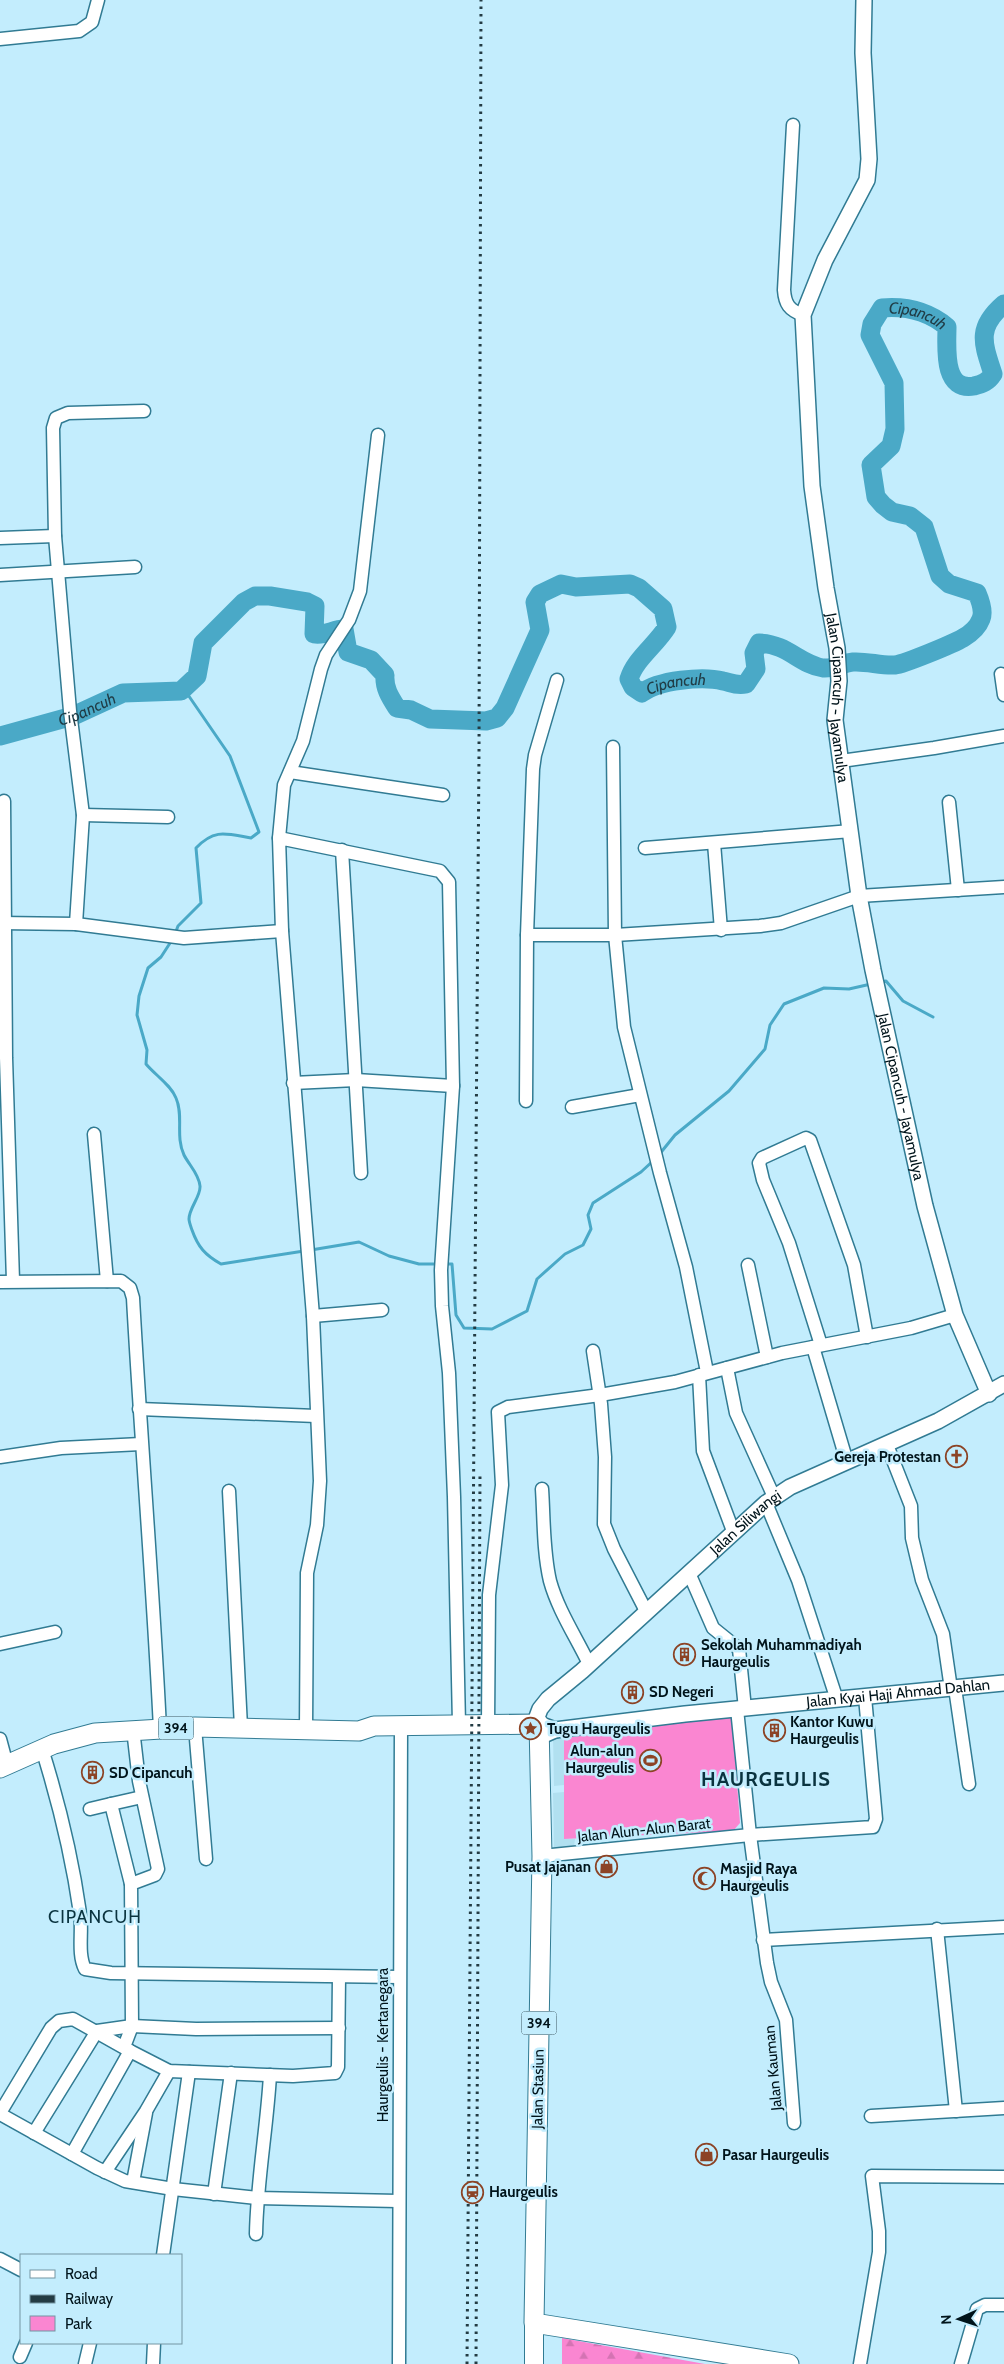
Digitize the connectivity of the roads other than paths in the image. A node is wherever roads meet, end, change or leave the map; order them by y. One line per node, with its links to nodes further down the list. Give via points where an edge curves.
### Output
1 (98, 0): 3 (street, via 92,22 79,31)
2 (864, 0): 5 (street, Jalan Cipancuh - Jayamulya, via 867,180 825,260)
3 (0, 39)
4 (793, 125): 5 (street, via 785,300 790,309)
5 (803, 315): 18 (street, Jalan Cipancuh - Jayamulya, via 812,486 837,648 839,681 834,711)
6 (144, 411): 8 (street, via 68,413 56,418 53,428)
7 (378, 435): 19 (street, via 360,590 349,620 320,669 303,741)
8 (55, 536): 9 (street); 11 (street)
9 (0, 538)
10 (136, 567): 11 (street)
11 (58, 570): 12 (street); 23 (street)
12 (0, 575)
13 (1001, 674): 15 (street)
14 (557, 680): 37 (street, via 534,762)
15 (1004, 695)
16 (1004, 736): 18 (street)
17 (613, 747): 38 (street)
18 (841, 761): 25 (street, Jalan Cipancuh - Jayamulya)
19 (290, 772): 20 (street); 26 (street, via 281,802)
20 (443, 795)
21 (4, 801): 33 (street)
22 (949, 802): 31 (street)
23 (82, 815): 24 (street); 34 (street)
24 (168, 818)
25 (851, 831): 27 (street); 32 (street, Jalan Cipancuh - Jayamulya)
26 (279, 838): 29 (street); 36 (street)
27 (714, 844): 28 (street); 35 (street)
28 (645, 848)
29 (342, 850): 39 (street); 41 (street, via 440,871 447,877)
30 (1004, 887): 31 (street)
31 (958, 890): 32 (street)
32 (859, 896): 35 (street, via 781,923); 52 (street, Jalan Cipancuh - Jayamulya, via 918,1182)
33 (2, 923): 34 (street); 48 (street)
34 (76, 924): 36 (street, via 184,938)
35 (721, 930): 38 (street)
36 (282, 931): 40 (street)
37 (527, 935): 38 (street); 43 (street)
38 (615, 935): 42 (street, via 624,1027)
39 (356, 1080): 40 (street); 41 (street); 46 (street)
40 (293, 1083): 53 (street)
41 (453, 1086): 82 (street, via 441,1264 454,1496)
42 (640, 1095): 44 (street); 59 (street, via 686,1267)
43 (526, 1101)
44 (572, 1107)
45 (94, 1134): 50 (street)
46 (362, 1173)
47 (748, 1265): 57 (street)
48 (14, 1281): 49 (street); 50 (street)
49 (0, 1282)
50 (107, 1282): 62 (street, via 126,1282 133,1298)
51 (382, 1310): 53 (street)
52 (955, 1314): 54 (street); 60 (street, Jalan Cipancuh - Jayamulya)
53 (313, 1316): 63 (street)
54 (867, 1337): 55 (street); 55 (street, via 854,1265 810,1140 806,1138 762,1158 759,1163 789,1243)
55 (817, 1346): 57 (street); 67 (street)
56 (593, 1351): 61 (street)
57 (767, 1357): 58 (street)
58 (727, 1368): 59 (street); 70 (street, via 736,1413)
59 (703, 1374): 61 (street); 71 (street, via 704,1451)
60 (999, 1390): 65 (street, Jalan Siliwangi)
61 (600, 1395): 73 (street, via 605,1457 604,1524); 83 (street, via 508,1407 498,1412 502,1495 489,1595)
62 (139, 1409): 63 (street); 64 (street)
63 (316, 1416): 87 (street, via 320,1481 317,1525 307,1573)
64 (141, 1444): 66 (street, via 61,1448); 86 (street, via 152,1569)
65 (887, 1445): 67 (street, Jalan Siliwangi); 78 (street, via 911,1506 912,1538 922,1580 943,1634)
66 (0, 1457)
67 (847, 1462): 70 (street, Jalan Siliwangi)
68 (542, 1489): 76 (street, via 550,1581)
69 (229, 1491): 85 (street)
70 (770, 1500): 71 (street, Jalan Siliwangi); 80 (street)
71 (733, 1531): 72 (street, Jalan Siliwangi)
72 (689, 1573): 73 (street, Jalan Siliwangi); 81 (street, Jalan Kauman, via 713,1628 739,1649)
73 (646, 1611): 76 (street, Jalan Siliwangi)
74 (54, 1632): 75 (street)
75 (0, 1644)
76 (590, 1664): 89 (street, Jalan Siliwangi, via 540,1709 537,1717)
77 (1004, 1683): 78 (street, Jalan Kyai Haji Ahmad Dahlan)
78 (953, 1689): 79 (street, Jalan Kyai Haji Ahmad Dahlan); 94 (street)
79 (865, 1697): 80 (street, Jalan Kyai Haji Ahmad Dahlan); 98 (street, Jalan Alun-Alun Barat, via 876,1819 873,1827)
80 (837, 1700): 81 (street, Jalan Kyai Haji Ahmad Dahlan)
81 (742, 1709): 89 (street, Jalan Kyai Haji Ahmad Dahlan); 98 (street, Jalan Kauman)
82 (459, 1724): 83 (main road, 394); 90 (main road, 394)
83 (488, 1725): 89 (main road, 394)
84 (194, 1727): 85 (main road, 394); 86 (main road, 394); 100 (street)
85 (241, 1727): 87 (main road, 394)
86 (160, 1729): 88 (main road, 394)
87 (306, 1729): 90 (main road, 394, via 359,1731 374,1726)
88 (133, 1730): 92 (main road, 394, via 80,1736); 95 (street)
89 (544, 1730): 90 (main road, 394); 99 (main road, Jalan Stasiun / 394)
90 (401, 1731): 107 (street, Haurgeulis - Kertanegara)
91 (0, 1739): 93 (street)
92 (42, 1750): 93 (main road, 394); 105 (street, via 70,1858 81,1916 82,1964 90,1972)
93 (3, 1767)
94 (969, 1784)
95 (142, 1797): 96 (street); 101 (street, via 158,1869 155,1875)
96 (111, 1804): 97 (street); 101 (street)
97 (90, 1809)
98 (750, 1835): 99 (street, Jalan Alun-Alun Barat); 104 (street, Jalan Kauman)
99 (542, 1856): 136 (main road, Jalan Stasiun / 394)
100 (206, 1859)
101 (131, 1884): 105 (street)
102 (1004, 1927): 103 (street)
103 (937, 1929): 104 (street); 118 (street)
104 (763, 1940): 121 (street, Jalan Kauman, via 769,1975 786,2020)
105 (131, 1973): 106 (street); 108 (street)
106 (339, 1977): 107 (street); 109 (street)
107 (399, 1977): 130 (street, Haurgeulis - Kertanegara)
108 (132, 2026): 109 (street); 110 (street); 111 (street)
109 (339, 2028): 115 (street, via 335,2073 319,2076)
110 (97, 2031): 111 (street); 119 (street, via 73,2019 58,2021); 122 (street)
111 (127, 2049): 112 (street); 123 (street)
112 (168, 2071): 113 (street); 117 (street)
113 (189, 2072): 114 (street); 127 (street)
114 (231, 2073): 115 (street); 128 (street)
115 (270, 2075): 129 (street)
116 (1004, 2108): 118 (street)
117 (146, 2111): 124 (street); 126 (street)
118 (956, 2111): 120 (street)
119 (0, 2114): 122 (street)
120 (871, 2116)
121 (794, 2123)
122 (34, 2133): 123 (street)
123 (72, 2154): 124 (street)
124 (105, 2172): 126 (street)
125 (1004, 2177): 146 (street, via 872,2176 879,2252)
126 (133, 2182): 127 (street)
127 (173, 2189): 128 (street); 132 (street)
128 (214, 2194): 129 (street)
129 (257, 2198): 130 (street); 131 (street)
130 (398, 2201): 143 (street, Haurgeulis - Kertanegara)
131 (256, 2234)
132 (164, 2254)
133 (0, 2259): 134 (street)
134 (20, 2269)
135 (1004, 2305): 147 (street, via 985,2305 977,2309)
136 (534, 2323): 144 (main road); 145 (main road)
137 (26, 2344): 140 (street)
138 (90, 2344): 141 (street)
139 (154, 2344): 142 (street)
140 (20, 2357)
141 (85, 2364)
142 (153, 2364)
143 (399, 2364)
144 (534, 2364)
145 (789, 2364)
146 (860, 2364)
147 (961, 2364)

